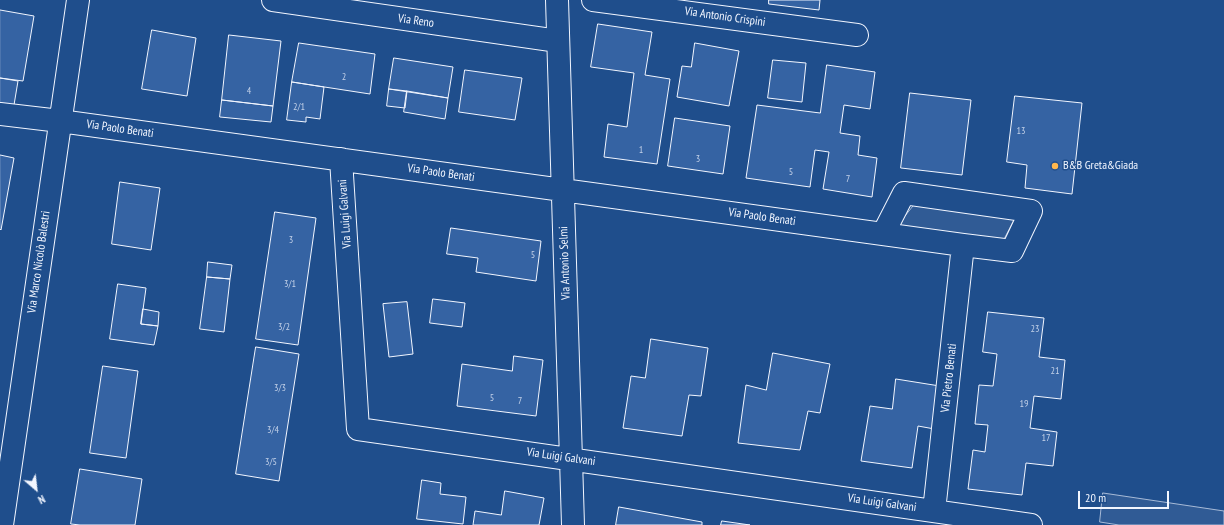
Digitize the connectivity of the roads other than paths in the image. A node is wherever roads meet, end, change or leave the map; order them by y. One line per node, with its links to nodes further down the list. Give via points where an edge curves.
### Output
1 (78, 0): 8 (street, Via Marco Nicolò Balestri)
2 (273, 0): 6 (street, Via Reno)
3 (557, 0): 6 (street, Via Antonio Selmi)
4 (593, 0): 5 (street, Via Antonio Crispini)
5 (857, 35)
6 (558, 41): 10 (street, Via Antonio Selmi)
7 (0, 114): 8 (street, Via Paolo Benati)
8 (60, 121): 9 (street, Via Paolo Benati); 15 (street, Via Marco Nicolò Balestri)
9 (341, 159): 10 (street, Via Paolo Benati); 13 (street, Via Luigi Galvani, via 358,429)
10 (562, 190): 11 (street, Via Paolo Benati); 13 (street, Via Antonio Selmi)
11 (883, 234): 12 (street, Via Paolo Benati); 12 (street, Via Paolo Benati, via 904,193 1031,211 1012,251)
12 (964, 245): 14 (street, Via Pietro Benati)
13 (571, 459): 14 (street, Via Luigi Galvani); 16 (street, Via Antonio Selmi)
14 (934, 511): 17 (street, Via Luigi Galvani)
15 (2, 525)
16 (573, 525)
17 (1031, 525)

